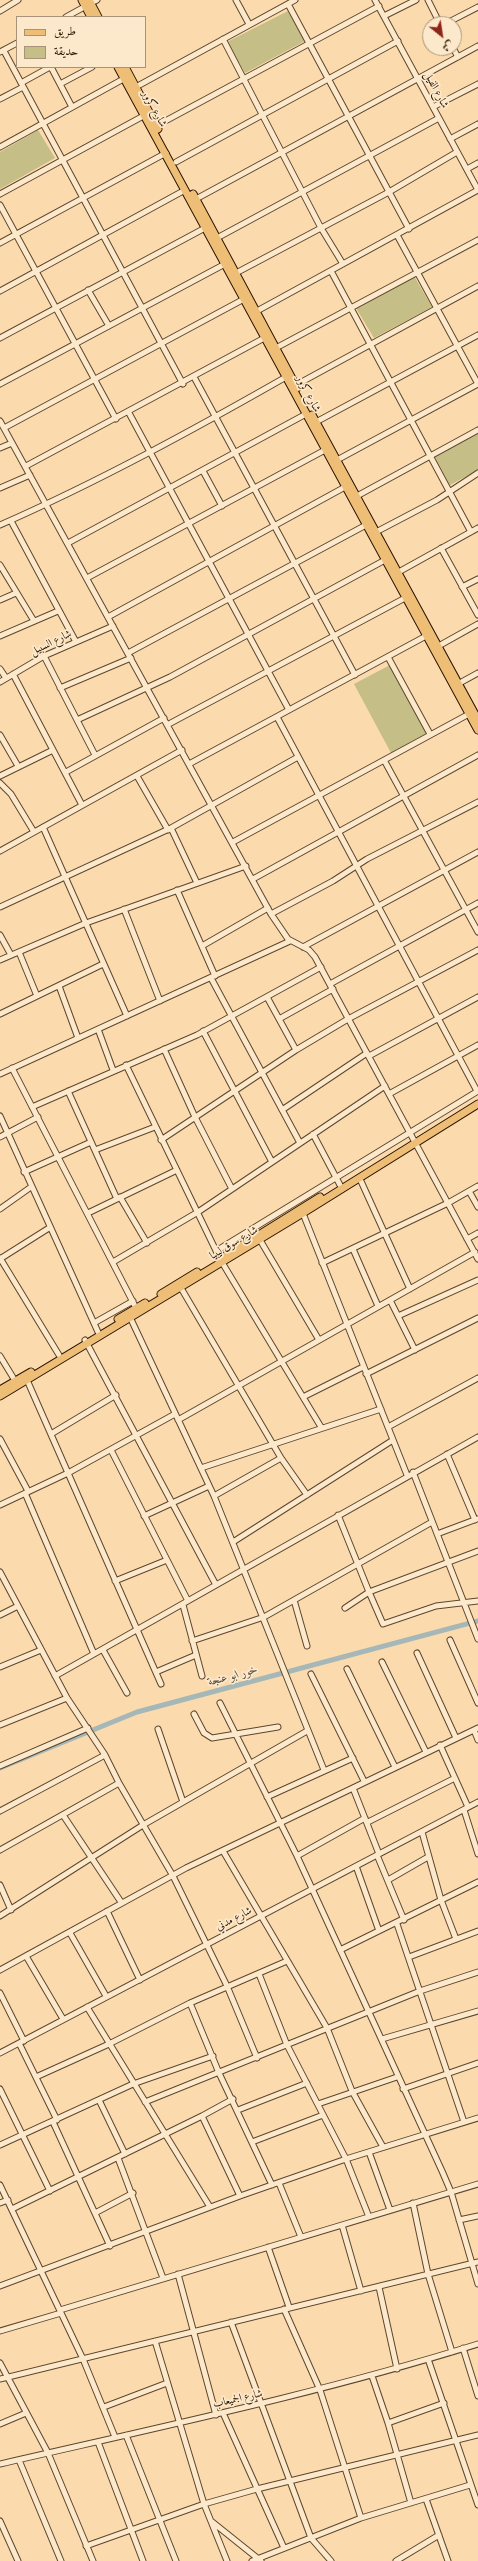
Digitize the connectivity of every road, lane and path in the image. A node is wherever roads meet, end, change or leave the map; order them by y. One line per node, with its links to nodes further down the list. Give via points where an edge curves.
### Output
1 (18, 0): 11 (street)
2 (236, 0): 18 (street)
3 (295, 0): 8 (street)
4 (375, 0): 9 (street, شارع الفيل)
5 (416, 0): 15 (street)
6 (428, 0): 16 (street)
7 (89, 2): 12 (street); 13 (main road); 14 (main road)
8 (288, 4): 18 (street); 21 (street)
9 (378, 6): 15 (street, شارع الفيل); 21 (street)
10 (478, 7): 17 (street)
11 (0, 11)
12 (68, 16)
13 (91, 16)
14 (97, 16)
15 (384, 16): 20 (street, شارع الفيل)
16 (436, 16)
17 (461, 16)
18 (250, 24): 19 (street)
19 (223, 39): 32 (street); 38 (street)
20 (398, 41): 33 (street); 34 (street, شارع الفيل)
21 (309, 43): 32 (street); 33 (street)
22 (16, 44): 24 (street)
23 (478, 46): 25 (street)
24 (2, 52): 37 (street)
25 (458, 57): 34 (street)
26 (49, 68): 37 (street)
27 (52, 68): 35 (street)
28 (90, 68): 35 (street)
29 (119, 68): 31 (main road, شارع كرور)
30 (125, 68): 31 (main road, شارع كرور)
31 (127, 77): 38 (main road, شارع كرور); 40 (street)
32 (243, 78): 43 (street); 48 (street)
33 (329, 79): 43 (street); 44 (street)
34 (418, 79): 41 (street, شارع الفيل); 44 (street)
35 (60, 84): 40 (street)
36 (478, 84): 41 (street)
37 (22, 85): 39 (street); 46 (street)
38 (133, 88): 42 (main road, شارع كرور)
39 (0, 100)
40 (72, 107): 46 (street)
41 (433, 107): 45 (street, شارع الفيل)
42 (147, 114): 48 (main road, شارع كرور); 53 (main road, شارع كرور); 55 (street)
43 (262, 114): 51 (street); 56 (street)
44 (349, 117): 51 (street); 54 (street)
45 (439, 118): 49 (street, شارع الفيل); 54 (street)
46 (42, 124): 50 (street); 55 (street)
47 (478, 124): 49 (street)
48 (156, 126): 56 (main road, شارع كرور)
49 (450, 139): 52 (street, شارع الفيل)
50 (0, 147)
51 (283, 152): 61 (street); 65 (street)
52 (457, 152): 58 (street, شارع الفيل); 62 (street)
53 (166, 153): 59 (main road, شارع كرور); 64 (street)
54 (370, 154): 61 (street); 62 (street)
55 (61, 160): 63 (street); 64 (street)
56 (176, 162): 65 (main road, شارع كرور)
57 (478, 163): 58 (street)
58 (467, 170): 60 (street, شارع الفيل)
59 (185, 190): 67 (main road, شارع كرور); 72 (street)
60 (478, 190): 69 (street)
61 (301, 192): 68 (street); 73 (street)
62 (389, 192): 68 (street); 69 (street)
63 (0, 194)
64 (81, 198): 70 (street); 72 (street)
65 (196, 199): 73 (main road, شارع كرور)
66 (0, 205): 70 (street)
67 (205, 228): 76 (main road, شارع كرور); 80 (street)
68 (321, 228): 77 (street); 82 (street)
69 (409, 229): 71 (street)
70 (16, 234): 75 (street); 78 (street)
71 (397, 235): 77 (street); 81 (street)
72 (102, 236): 78 (street); 80 (street)
73 (217, 238): 82 (main road, شارع كرور)
74 (478, 240): 81 (street)
75 (0, 243)
76 (225, 264): 86 (main road, شارع كرور); 89 (street)
77 (343, 264): 79 (street)
78 (36, 271): 85 (street); 87 (street)
79 (331, 271): 88 (street); 91 (street)
80 (122, 272): 84 (street); 89 (street)
81 (417, 272): 88 (street); 90 (street)
82 (236, 273): 91 (main road, شارع كرور)
83 (478, 286): 90 (street)
84 (88, 290): 87 (street); 92 (street)
85 (0, 291)
86 (244, 298): 94 (main road, شارع كرور); 97 (street)
87 (56, 307): 95 (street); 96 (street)
88 (352, 307): 98 (street); 100 (street)
89 (143, 308): 92 (street); 97 (street)
90 (437, 308): 98 (street); 99 (street)
91 (256, 311): 94 (main road, شارع كرور)
92 (109, 326): 96 (street)
93 (478, 335): 99 (street)
94 (268, 336): 100 (main road, شارع كرور); 101 (street)
95 (0, 338)
96 (76, 344): 103 (street); 105 (street)
97 (162, 344): 103 (street); 106 (street)
98 (371, 344): 104 (street); 108 (street)
99 (457, 346): 104 (street); 107 (street)
100 (274, 349): 102 (main road, شارع كرور); 108 (main road, شارع كرور)
101 (194, 377): 106 (street); 111 (street)
102 (286, 377): 110 (main road, شارع كرور); 111 (street)
103 (96, 381): 112 (street); 116 (street)
104 (391, 381): 113 (street); 115 (street)
105 (0, 384)
106 (183, 384): 109 (street)
107 (478, 384): 113 (street)
108 (296, 385): 115 (main road, شارع كرور)
109 (128, 413): 112 (street); 121 (street)
110 (306, 414): 120 (main road, شارع كرور); 122 (street)
111 (216, 417): 121 (street); 122 (street)
112 (116, 419): 125 (street)
113 (411, 419): 123 (street); 124 (street)
114 (0, 421): 116 (street)
115 (316, 422): 124 (main road, شارع كرور)
116 (4, 428): 118 (street)
117 (478, 430): 123 (street)
118 (12, 443): 119 (street); 125 (street)
119 (0, 448)
120 (325, 450): 129 (main road, شارع كرور); 131 (street)
121 (149, 452): 132 (street); 135 (street)
122 (235, 453): 126 (street); 131 (street)
123 (431, 455): 133 (street); 134 (street)
124 (337, 460): 134 (main road, شارع كرور)
125 (26, 466): 128 (street)
126 (203, 471): 132 (street); 136 (street)
127 (478, 473): 133 (street)
128 (30, 476): 130 (street); 135 (street)
129 (345, 487): 140 (main road, شارع كرور); 141 (street)
130 (0, 488)
131 (255, 488): 136 (street); 141 (street)
132 (170, 489): 138 (street); 145 (street)
133 (450, 491): 143 (street); 144 (street)
134 (357, 496): 143 (main road, شارع كرور)
135 (47, 506): 137 (street); 145 (street)
136 (222, 506): 138 (street)
137 (11, 521): 139 (street); 160 (street)
138 (188, 524): 148 (street); 152 (street)
139 (0, 525)
140 (366, 525): 147 (main road, شارع كرور); 149 (street)
141 (275, 527): 148 (street); 149 (street)
142 (478, 528): 144 (street)
143 (376, 532): 151 (main road, شارع كرور)
144 (471, 532): 146 (street)
145 (68, 543): 152 (street)
146 (441, 548): 151 (street); 154 (street)
147 (385, 560): 151 (main road, شارع كرور); 157 (street)
148 (209, 562): 159 (street); 162 (street)
149 (295, 564): 157 (street); 159 (street)
150 (0, 565): 155 (street)
151 (395, 573): 156 (main road, شارع كرور); 171 (main road, شارع كرور)
152 (87, 578): 162 (street)
153 (478, 579): 154 (street)
154 (462, 587): 161 (street)
155 (16, 593): 158 (street); 163 (street)
156 (405, 598): 168 (street); 169 (main road, شارع كرور)
157 (314, 599): 166 (street); 168 (street)
158 (0, 600)
159 (229, 600): 166 (street); 172 (street)
160 (58, 611): 163 (street); 170 (street)
161 (478, 615)
162 (108, 617): 165 (street)
163 (34, 621): 167 (street)
164 (478, 624): 171 (street)
165 (113, 626): 170 (street, شارع السبيل); 172 (street)
166 (247, 635): 176 (street); 184 (street)
167 (0, 636)
168 (334, 636): 176 (street); 179 (street)
169 (426, 636): 171 (main road, شارع كرور); 174 (street)
170 (76, 642): 173 (street, شارع السبيل)
171 (436, 648): 182 (main road, شارع كرور)
172 (130, 655): 183 (street); 184 (street)
173 (44, 656): 178 (street, شارع السبيل); 183 (street)
174 (388, 657): 179 (street); 193 (street)
175 (0, 669): 180 (street)
176 (268, 672): 185 (street); 191 (street)
177 (478, 673): 182 (street)
178 (13, 674): 180 (street, شارع السبيل); 195 (street)
179 (355, 674): 185 (street)
180 (6, 678): 181 (street, شارع السبيل)
181 (0, 682)
182 (456, 685): 186 (main road, شارع كرور); 190 (main road, شارع كرور)
183 (60, 688): 189 (street)
184 (148, 688): 188 (street); 189 (street)
185 (289, 710): 187 (street)
186 (469, 714): 192 (main road, شارع كرور); 193 (street)
187 (277, 717): 199 (street); 201 (street)
188 (164, 718): 191 (street); 197 (street)
189 (77, 720): 197 (street)
190 (478, 720)
191 (167, 725): 196 (street)
192 (478, 730)
193 (430, 734): 200 (street)
194 (0, 735): 202 (street)
195 (53, 750): 202 (street); 203 (street)
196 (182, 750): 201 (street); 205 (street)
197 (95, 755): 203 (street)
198 (478, 755): 209 (street)
199 (298, 757): 208 (street); 212 (street)
200 (384, 760): 208 (street); 209 (street)
201 (189, 764): 212 (street)
202 (18, 766): 204 (street)
203 (66, 772): 211 (street)
204 (0, 776)
205 (137, 776): 211 (street); 214 (street)
206 (0, 783): 207 (street)
207 (3, 789): 216 (street)
208 (319, 795): 217 (street); 218 (street)
209 (404, 796): 215 (street); 217 (street)
210 (478, 802): 215 (street)
211 (82, 805): 213 (street)
212 (212, 806): 214 (street); 218 (street)
213 (43, 827): 216 (street); 224 (street)
214 (169, 829): 224 (street); 226 (street)
215 (423, 831): 222 (street); 223 (street)
216 (34, 832): 219 (street)
217 (338, 832): 222 (street); 225 (street)
218 (233, 842): 221 (street)
219 (0, 851)
220 (478, 852): 223 (street)
221 (246, 866): 225 (street); 226 (street)
222 (356, 866): 230 (street); 233 (street)
223 (444, 870): 230 (street); 232 (street)
224 (65, 877): 229 (street); 234 (street)
225 (253, 878): 233 (street)
226 (197, 883): 227 (street)
227 (177, 890): 231 (street); 238 (street)
228 (478, 903): 232 (street)
229 (0, 907)
230 (378, 907): 239 (street); 240 (street)
231 (124, 909): 234 (street); 255 (street)
232 (466, 910): 235 (street); 239 (street)
233 (270, 911): 237 (street); 238 (street)
234 (86, 923): 242 (street); 245 (street)
235 (478, 932)
236 (0, 935): 243 (street)
237 (290, 941): 240 (street); 247 (street)
238 (202, 946): 247 (street)
239 (400, 946): 248 (street); 249 (street)
240 (303, 947): 246 (street, via 312,953)
241 (478, 950): 248 (street)
242 (19, 952): 243 (street); 252 (street)
243 (11, 955): 244 (street)
244 (0, 960)
245 (103, 964): 250 (street); 257 (street)
246 (321, 966): 249 (street); 253 (street)
247 (213, 977): 255 (street); 258 (street)
248 (419, 982): 259 (street); 261 (street)
249 (330, 984): 251 (street)
250 (59, 986): 252 (street); 264 (street)
251 (333, 989): 260 (street); 261 (street)
252 (37, 996): 256 (street)
253 (267, 997): 258 (street); 260 (street)
254 (478, 997): 259 (street)
255 (160, 1001): 257 (street)
256 (0, 1014)
257 (127, 1016): 262 (street)
258 (231, 1017): 263 (street); 273 (street)
259 (438, 1018): 268 (street); 269 (street)
260 (279, 1019): 267 (street)
261 (348, 1019): 267 (street); 268 (street)
262 (98, 1029): 264 (street); 272 (street)
263 (204, 1031): 266 (street); 277 (street)
264 (78, 1038): 271 (street)
265 (478, 1045): 269 (street)
266 (164, 1049): 270 (street); 285 (street)
267 (296, 1050): 273 (street)
268 (368, 1054): 275 (street); 282 (street)
269 (459, 1056): 278 (street); 279 (street)
270 (126, 1065): 272 (street); 286 (street)
271 (12, 1068): 274 (street); 281 (street)
272 (113, 1070): 276 (street)
273 (262, 1072): 277 (street); 282 (street)
274 (0, 1074)
275 (385, 1086): 278 (street); 288 (street)
276 (68, 1091): 281 (street); 292 (street)
277 (234, 1091): 285 (street); 296 (street)
278 (389, 1094): 290 (street)
279 (478, 1094): 290 (main road, شارع سوق ليبيا)
280 (478, 1104): 290 (main road, شارع سوق ليبيا)
281 (32, 1107): 284 (street)
282 (282, 1110): 293 (street)
283 (0, 1116): 287 (street)
284 (38, 1117): 287 (street); 295 (street)
285 (195, 1117): 291 (street); 303 (street)
286 (155, 1127): 291 (street); 294 (street)
287 (8, 1133): 289 (street); 298 (street)
288 (313, 1134): 293 (street); 300 (street)
289 (0, 1137)
290 (414, 1138): 299 (main road, شارع سوق ليبيا); 300 (main road, شارع سوق ليبيا); 306 (street)
291 (162, 1140): 297 (street)
292 (91, 1142): 294 (street); 295 (street)
293 (300, 1143): 296 (street)
294 (95, 1150): 305 (street)
295 (58, 1156): 298 (street); 311 (street)
296 (272, 1162): 303 (street)
297 (177, 1170): 305 (street); 310 (street)
298 (24, 1172): 302 (street)
299 (360, 1179): 309 (main road, شارع سوق ليبيا); 314 (street)
300 (338, 1182): 309 (main road, شارع سوق ليبيا); 319 (street)
301 (478, 1186): 304 (street)
302 (31, 1187): 308 (street); 312 (street)
303 (232, 1188): 310 (street)
304 (469, 1191): 306 (street); 307 (street)
305 (118, 1198): 311 (street); 317 (street)
306 (448, 1203): 314 (street); 315 (street)
307 (478, 1207)
308 (0, 1209)
309 (302, 1211): 316 (main road, شارع سوق ليبيا); 323 (main road, شارع سوق ليبيا); 325 (street)
310 (198, 1212): 317 (street); 319 (street)
311 (88, 1213): 324 (street)
312 (50, 1228): 321 (street); 335 (street)
313 (478, 1233): 315 (street)
314 (385, 1234): 318 (street); 328 (street)
315 (467, 1239): 320 (street)
316 (260, 1240): 323 (main road, شارع سوق ليبيا); 338 (street)
317 (148, 1243): 324 (street)
318 (353, 1249): 325 (street); 331 (street)
319 (216, 1251): 323 (street)
320 (475, 1252): 322 (street); 328 (street)
321 (0, 1258): 341 (street)
322 (478, 1259)
323 (221, 1261): 327 (main road, شارع سوق ليبيا); 330 (main road, شارع سوق ليبيا); 343 (street)
324 (113, 1262): 330 (street)
325 (322, 1263): 336 (street)
326 (478, 1280): 333 (street)
327 (181, 1288): 332 (main road, شارع سوق ليبيا); 349 (street)
328 (410, 1288): 329 (street)
329 (390, 1300): 331 (street); 333 (street)
330 (134, 1305): 332 (main road, شارع سوق ليبيا); 335 (street)
331 (378, 1306): 336 (street)
332 (129, 1316): 337 (main road, شارع سوق ليبيا); 339 (main road, شارع سوق ليبيا); 355 (street)
333 (398, 1316): 340 (street)
334 (478, 1318): 340 (street)
335 (94, 1323): 337 (street)
336 (346, 1324): 338 (street); 344 (street)
337 (98, 1332): 339 (main road, شارع سوق ليبيا)
338 (319, 1340): 343 (street)
339 (86, 1342): 341 (main road, شارع سوق ليبيا); 347 (main road, شارع سوق ليبيا); 351 (street)
340 (415, 1350): 345 (street)
341 (59, 1355): 348 (main road, شارع سوق ليبيا)
342 (0, 1356): 348 (street)
343 (281, 1362): 349 (street); 353 (street)
344 (363, 1367): 345 (street); 353 (street)
345 (366, 1374): 354 (street)
346 (478, 1378): 357 (street)
347 (27, 1380): 348 (main road, شارع سوق ليبيا); 358 (street)
348 (17, 1383): 350 (main road, شارع سوق ليبيا); 352 (main road, شارع سوق ليبيا)
349 (239, 1385): 355 (street); 363 (street)
350 (0, 1390)
351 (116, 1395): 358 (street); 359 (street)
352 (0, 1396)
353 (303, 1397): 356 (street)
354 (381, 1410): 356 (street); 357 (street)
355 (176, 1417): 359 (street); 367 (street)
356 (321, 1427): 363 (street)
357 (388, 1427): 362 (street)
358 (51, 1434): 369 (street)
359 (137, 1435): 364 (street); 375 (street)
360 (478, 1438): 365 (street)
361 (0, 1439): 372 (street)
362 (393, 1440): 370 (street); 373 (street)
363 (273, 1443): 366 (street); 367 (street)
364 (112, 1450): 369 (street); 378 (street)
365 (446, 1454): 368 (street); 379 (street)
366 (281, 1458): 373 (street); 374 (street)
367 (201, 1468): 371 (street)
368 (413, 1472): 370 (street); 380 (street)
369 (68, 1473): 372 (street); 389 (street)
370 (407, 1475): 377 (street)
371 (209, 1486): 374 (street); 375 (street)
372 (26, 1492): 376 (street); 409 (street)
373 (307, 1495): 382 (street)
374 (214, 1496): 382 (street)
375 (172, 1503): 378 (street); 390 (street)
376 (0, 1505)
377 (338, 1515): 386 (street); 387 (street)
378 (144, 1516): 384 (street)
379 (476, 1519): 381 (street)
380 (432, 1522): 381 (street); 386 (street)
381 (437, 1534): 385 (street)
382 (232, 1542): 387 (street)
383 (478, 1551): 385 (street)
384 (166, 1560): 389 (street); 393 (street)
385 (447, 1561): 391 (street); 395 (street)
386 (358, 1563): 391 (street); 392 (street)
387 (244, 1571): 390 (street); 400 (street)
388 (0, 1572): 397 (street)
389 (115, 1581): 401 (street)
390 (216, 1585): 393 (street)
391 (370, 1592): 395 (street, via 383,1624 436,1606); 398 (street)
392 (294, 1600): 400 (street); 405 (street)
393 (188, 1601): 396 (street)
394 (478, 1601): 395 (street)
395 (464, 1602): 402 (street)
396 (182, 1604): 401 (street); 404 (street)
397 (18, 1606): 399 (street); 406 (street)
398 (345, 1608)
399 (0, 1615)
400 (264, 1617): 404 (street); 429 (street)
401 (139, 1630): 407 (street); 414 (street)
402 (478, 1639)
403 (450, 1640): 422 (street)
404 (192, 1641): 410 (street)
405 (307, 1646)
406 (41, 1650): 412 (street); 416 (street)
407 (103, 1650): 409 (street); 419 (street)
408 (417, 1653): 431 (street)
409 (94, 1654): 416 (street)
410 (196, 1655): 414 (street); 417 (street)
411 (382, 1662): 434 (street)
412 (0, 1667)
413 (347, 1669): 439 (street)
414 (156, 1672): 418 (street)
415 (311, 1674): 436 (street)
416 (55, 1676): 420 (street)
417 (202, 1676)
418 (162, 1684)
419 (128, 1693)
420 (67, 1698): 424 (street); 426 (street)
421 (220, 1703): 430 (street)
422 (478, 1703)
423 (194, 1714): 430 (street, via 208,1738)
424 (0, 1725)
425 (278, 1727): 430 (street)
426 (88, 1728): 435 (street); 437 (street)
427 (158, 1729): 446 (street)
428 (476, 1729): 431 (street); 432 (street)
429 (307, 1731): 438 (street); 440 (street)
430 (235, 1735): 438 (street)
431 (456, 1738): 433 (street)
432 (478, 1740)
433 (440, 1745): 434 (street); 441 (street)
434 (426, 1752): 439 (street)
435 (105, 1755): 443 (street); 449 (street)
436 (353, 1758): 440 (street); 442 (street)
437 (0, 1766)
438 (250, 1766): 445 (street); 446 (street)
439 (395, 1767): 442 (street)
440 (324, 1770): 445 (street)
441 (455, 1778): 448 (street); 451 (street)
442 (364, 1781): 444 (street)
443 (119, 1783): 450 (street); 453 (street)
444 (353, 1788): 451 (street); 452 (street)
445 (267, 1797): 452 (street)
446 (183, 1802): 453 (street)
447 (478, 1802): 448 (street, شارع مدني)
448 (466, 1809): 454 (street, شارع مدني); 457 (street)
449 (0, 1811)
450 (63, 1815): 455 (street); 461 (street)
451 (367, 1820): 458 (street); 459 (street)
452 (280, 1823): 456 (street); 459 (street)
453 (143, 1826): 461 (street); 463 (street)
454 (422, 1832): 458 (street, شارع مدني); 460 (street)
455 (0, 1850)
456 (223, 1851): 463 (street); 473 (street)
457 (478, 1854)
458 (378, 1855): 462 (street, شارع مدني); 464 (street)
459 (297, 1856): 467 (street)
460 (428, 1857): 464 (street); 468 (street)
461 (92, 1860): 469 (street); 470 (street)
462 (356, 1866): 467 (street, شارع مدني); 476 (street)
463 (173, 1876): 469 (street); 480 (street)
464 (388, 1880): 474 (street)
465 (478, 1882): 468 (street)
466 (0, 1885): 470 (street)
467 (312, 1889): 473 (street, شارع مدني); 481 (street)
468 (442, 1900): 474 (street); 479 (street)
469 (120, 1902): 471 (street)
470 (11, 1910): 472 (street)
471 (107, 1911): 478 (street); 488 (street)
472 (0, 1916)
473 (260, 1917): 480 (street, شارع مدني); 484 (street)
474 (404, 1920): 475 (street)
475 (397, 1924): 476 (street); 483 (street)
476 (378, 1931): 481 (street)
477 (478, 1931): 479 (street)
478 (70, 1933): 482 (street); 492 (street)
479 (456, 1939): 483 (street)
480 (206, 1945): 488 (street, شارع مدني); 489 (street)
481 (340, 1950): 496 (street)
482 (26, 1956): 485 (street); 497 (street)
483 (409, 1957): 490 (street)
484 (287, 1961): 487 (street); 499 (street)
485 (0, 1970)
486 (478, 1972): 490 (street)
487 (259, 1974): 489 (street); 503 (street)
488 (140, 1980): 492 (street, شارع مدني)
489 (226, 1986): 493 (street); 506 (street)
490 (420, 1991): 496 (street); 498 (street)
491 (0, 1993): 501 (street)
492 (106, 1996): 494 (street, شارع مدني)
493 (190, 2003): 502 (street); 505 (street)
494 (87, 2007): 497 (street, شارع مدني); 502 (street)
495 (478, 2010): 498 (street)
496 (369, 2012): 499 (street); 500 (street)
497 (63, 2019): 501 (street, شارع مدني)
498 (431, 2025): 500 (street); 509 (street)
499 (328, 2028): 503 (street); 516 (street)
500 (382, 2039): 510 (street)
501 (22, 2042): 504 (street, شارع مدني); 511 (street)
502 (109, 2044): 511 (street); 513 (street)
503 (287, 2045): 506 (street); 512 (street)
504 (0, 2053)
505 (213, 2056): 508 (street); 513 (street)
506 (257, 2058): 508 (street)
507 (478, 2063): 509 (street)
508 (220, 2073): 517 (street); 519 (street)
509 (448, 2073): 515 (street); 526 (street)
510 (397, 2076): 515 (street); 516 (street)
511 (36, 2077): 525 (street)
512 (306, 2083): 520 (street); 521 (street)
513 (133, 2084): 518 (street); 519 (street)
514 (0, 2089): 529 (street)
515 (403, 2089): 528 (street)
516 (353, 2094): 520 (street); 532 (street)
517 (233, 2098): 521 (street); 523 (street)
518 (99, 2100): 525 (street); 534 (street)
519 (144, 2102): 527 (street)
520 (318, 2104): 522 (street)
521 (238, 2110): 530 (street)
522 (323, 2115): 530 (street); 536 (street)
523 (202, 2116): 527 (street); 545 (street)
524 (478, 2118): 526 (street)
525 (55, 2121): 529 (street); 537 (street)
526 (464, 2122): 528 (street)
527 (166, 2133): 534 (street); 549 (street)
528 (424, 2134): 532 (street); 543 (street)
529 (23, 2135): 531 (street); 542 (street)
530 (252, 2142): 541 (street)
531 (0, 2145)
532 (383, 2147): 533 (street)
533 (369, 2152): 536 (street); 551 (street)
534 (125, 2154): 535 (street)
535 (118, 2158): 537 (street); 544 (street)
536 (346, 2159): 538 (street); 554 (street)
537 (78, 2176): 542 (street); 552 (street)
538 (279, 2183): 541 (street); 558 (street)
539 (478, 2184): 543 (street)
540 (0, 2185): 546 (street)
541 (272, 2185): 545 (street)
542 (50, 2191): 550 (street)
543 (451, 2192): 548 (street); 555 (street)
544 (133, 2193): 552 (street); 557 (street)
545 (240, 2196): 549 (street)
546 (8, 2200): 547 (street); 550 (street)
547 (0, 2204)
548 (413, 2204): 551 (street); 565 (street)
549 (210, 2207): 557 (street)
550 (12, 2209): 563 (street)
551 (390, 2210): 554 (street)
552 (95, 2213): 559 (street)
553 (478, 2216): 555 (street)
554 (369, 2217): 556 (street)
555 (459, 2220): 562 (street)
556 (342, 2225): 558 (street); 570 (street)
557 (147, 2231): 559 (street); 566 (street)
558 (301, 2237): 560 (street)
559 (110, 2246): 563 (street)
560 (268, 2247): 564 (street); 571 (street)
561 (478, 2262): 562 (street)
562 (471, 2264): 565 (street); 567 (street)
563 (42, 2271): 568 (street); 572 (street)
564 (178, 2274): 566 (street); 575 (street)
565 (428, 2274): 569 (street); 579 (street)
566 (163, 2278): 572 (street)
567 (478, 2284)
568 (0, 2286)
569 (379, 2287): 570 (street); 583 (street)
570 (361, 2291): 571 (street)
571 (287, 2308): 573 (street); 588 (street)
572 (61, 2312): 574 (street); 580 (street)
573 (231, 2322): 575 (street); 591 (street)
574 (0, 2331)
575 (194, 2331): 576 (street); 595 (street)
576 (155, 2341): 580 (street); 587 (street)
577 (478, 2344): 578 (street, شارع الجميعاب)
578 (463, 2348): 579 (street, شارع الجميعاب); 589 (street)
579 (452, 2352): 581 (street, شارع الجميعاب)
580 (83, 2359): 585 (street); 592 (street)
581 (428, 2359): 583 (street, شارع الجميعاب); 590 (street)
582 (0, 2363): 585 (street)
583 (398, 2369): 584 (street, شارع الجميعاب)
584 (372, 2376): 588 (street, شارع الجميعاب); 596 (street)
585 (7, 2377): 586 (street); 593 (street)
586 (0, 2379)
587 (167, 2383): 592 (street); 598 (street)
588 (320, 2390): 591 (street, شارع الجميعاب); 608 (street)
589 (478, 2396)
590 (444, 2403): 596 (street); 602 (street)
591 (263, 2404): 594 (street, شارع الجميعاب); 609 (street)
592 (104, 2407): 601 (street)
593 (26, 2413): 597 (street); 604 (street)
594 (223, 2413): 595 (street, شارع الجميعاب); 611 (street)
595 (216, 2415): 598 (street, شارع الجميعاب)
596 (388, 2423): 605 (street)
597 (0, 2424)
598 (179, 2424): 599 (street, شارع الجميعاب); 614 (street)
599 (126, 2435): 601 (street, شارع الجميعاب); 617 (street)
600 (478, 2436): 602 (street)
601 (115, 2437): 603 (street, شارع الجميعاب)
602 (456, 2441): 605 (street); 610 (street)
603 (98, 2442): 604 (street, شارع الجميعاب); 620 (street)
604 (48, 2453): 606 (street, شارع الجميعاب); 623 (street)
605 (397, 2456): 608 (street); 613 (street)
606 (19, 2460): 607 (street, شارع الجميعاب); 627 (street)
607 (0, 2464)
608 (344, 2468): 609 (street); 616 (street)
609 (289, 2481): 611 (street); 622 (street)
610 (470, 2485): 612 (street); 615 (street)
611 (257, 2489): 614 (street); 624 (street)
612 (426, 2499): 613 (street); 621 (street)
613 (411, 2503): 616 (street)
614 (204, 2504): 617 (street); 619 (street)
615 (478, 2505)
616 (361, 2518): 622 (street)
617 (159, 2519): 620 (street); 630 (street)
618 (0, 2521): 626 (street)
619 (210, 2521): 625 (street); 631 (street)
620 (130, 2530): 623 (street); 629 (street)
621 (439, 2535): 634 (street); 635 (street)
622 (311, 2538): 624 (street); 633 (street)
623 (86, 2546): 628 (street)
624 (284, 2548): 625 (street)
625 (260, 2560): 632 (street)
626 (18, 2561)
627 (61, 2561)
628 (93, 2561)
629 (143, 2561)
630 (176, 2561)
631 (227, 2561)
632 (252, 2561)
633 (331, 2561)
634 (396, 2561)
635 (448, 2561)

